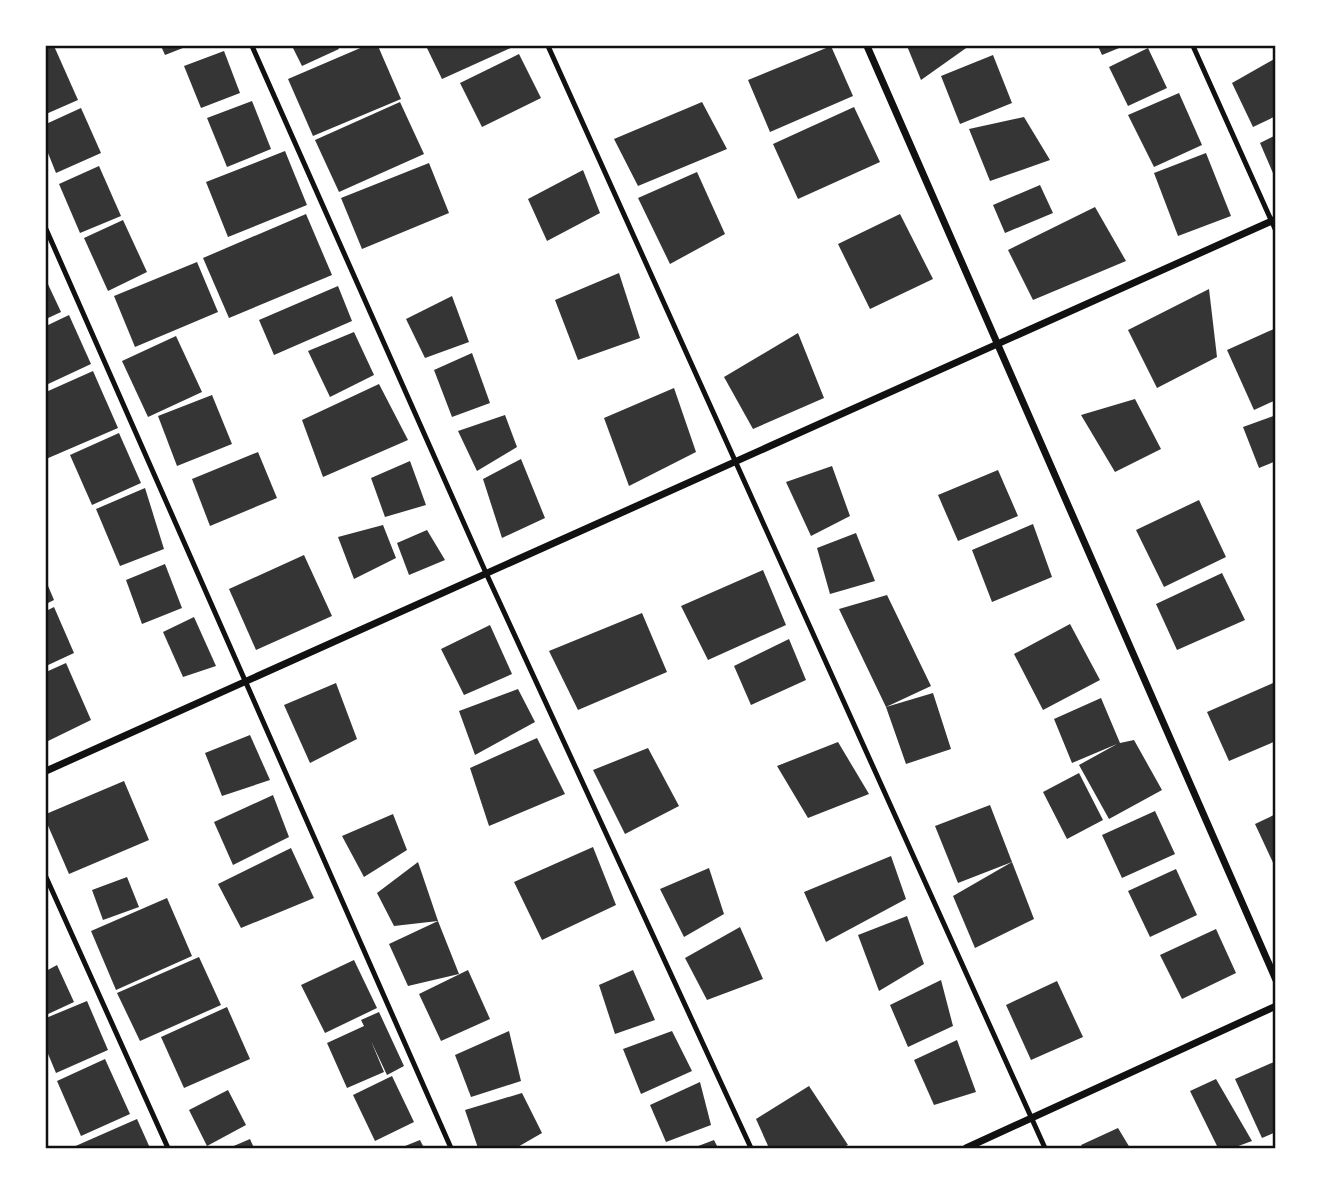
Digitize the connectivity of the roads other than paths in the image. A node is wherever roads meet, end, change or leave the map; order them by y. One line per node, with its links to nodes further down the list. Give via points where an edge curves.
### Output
1 (252, 46): 10 (lane)
2 (548, 46): 9 (lane)
3 (867, 46): 8 (street)
4 (1193, 46): 5 (lane)
5 (1273, 220): 7 (lane); 8 (street)
6 (46, 229): 11 (lane)
7 (1276, 231)
8 (995, 343): 9 (street); 14 (street)
9 (735, 461): 10 (street); 16 (lane)
10 (486, 573): 11 (street); 19 (lane)
11 (246, 681): 12 (street); 18 (lane)
12 (46, 771)
13 (46, 877): 17 (lane)
14 (1276, 980)
15 (1276, 1006): 16 (street)
16 (1032, 1118): 20 (street); 21 (lane)
17 (168, 1149)
18 (451, 1149)
19 (751, 1149)
20 (966, 1149)
21 (1045, 1149)

